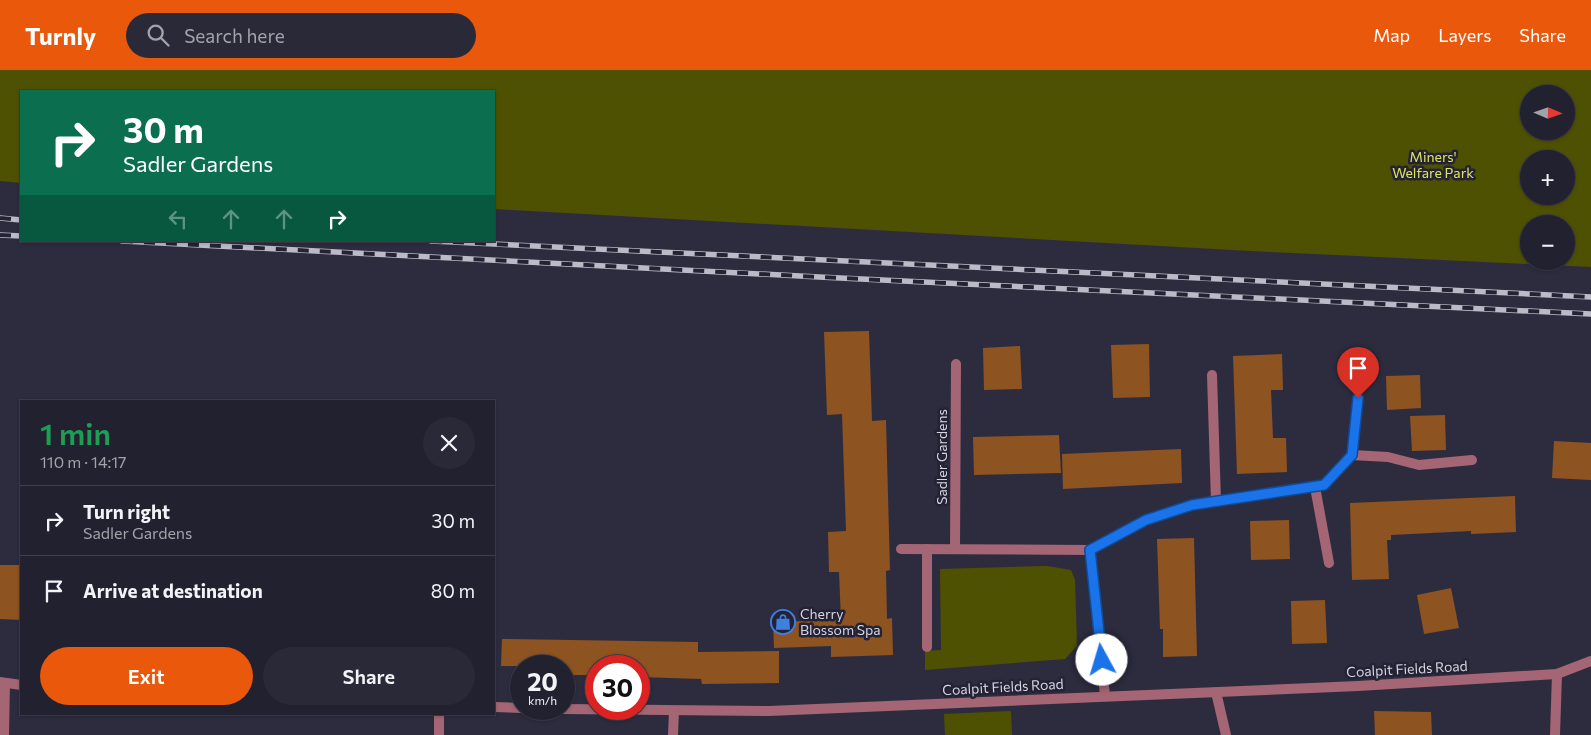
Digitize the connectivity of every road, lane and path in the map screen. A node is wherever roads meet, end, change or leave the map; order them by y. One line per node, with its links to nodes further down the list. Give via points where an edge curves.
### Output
1 (956, 364): 10 (street, Sadler Gardens)
2 (1212, 375): 7 (street)
3 (1358, 398): 4 (street)
4 (1352, 455): 5 (street, via 1388,457 1419,465); 6 (street, via 1324,485)
5 (1472, 460)
6 (1316, 486): 7 (street); 12 (street)
7 (1216, 502): 11 (street, via 1192,505 1146,520)
8 (901, 549): 9 (street)
9 (927, 549): 10 (street); 13 (street)
10 (955, 549): 11 (street)
11 (1090, 550): 19 (street)
12 (1329, 563)
13 (927, 648)
14 (1591, 661): 15 (street, Coalpit Fields Road)
15 (1556, 674): 18 (street, Coalpit Fields Road); 29 (street)
16 (2, 683): 17 (street); 25 (street)
17 (20, 685)
18 (1216, 692): 19 (street, Coalpit Fields Road); 28 (street)
19 (1106, 696): 23 (street, Coalpit Fields Road, via 769,711)
20 (495, 708): 21 (street)
21 (510, 708)
22 (575, 709): 23 (street, Coalpit Fields Road)
23 (674, 711): 27 (street)
24 (439, 715): 26 (street)
25 (4, 735)
26 (439, 735)
27 (673, 735)
28 (1226, 735)
29 (1555, 735)

